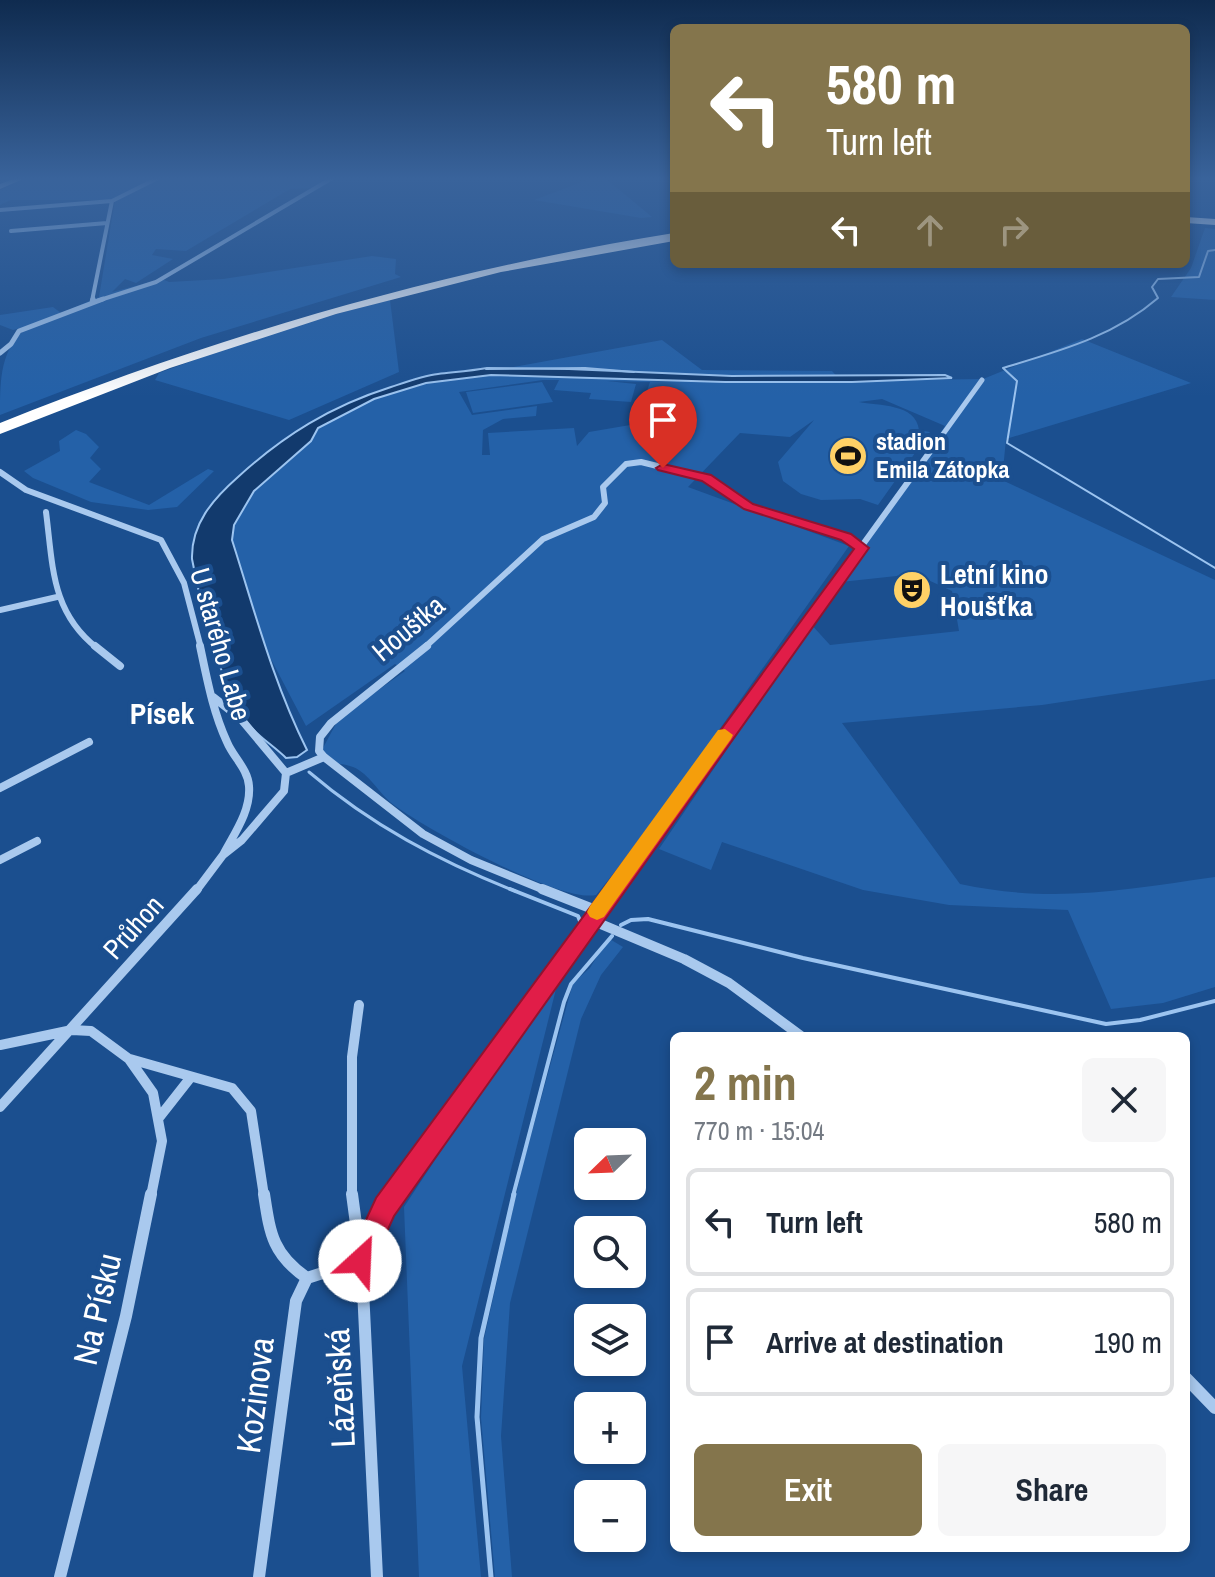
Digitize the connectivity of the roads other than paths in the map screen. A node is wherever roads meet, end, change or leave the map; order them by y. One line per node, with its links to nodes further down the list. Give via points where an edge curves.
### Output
1 (102, 251): 4 (street)
2 (209, 251): 4 (street, via 156,282)
3 (590, 251): 7 (highway, via 357,302 230,341)
4 (92, 302): 5 (street, via 19,331)
5 (0, 353)
6 (982, 380): 10 (street)
7 (2, 425)
8 (0, 472): 14 (street, U starého Labe, via 26,490 161,540 184,590)
9 (46, 512): 11 (street)
10 (862, 548): 16 (street, Houštka, via 846,537 748,506 706,478 641,462 626,464 605,484 605,503 598,514 543,539 437,638 331,723 320,737); 22 (street)
11 (57, 597): 12 (street); 13 (street, via 84,638)
12 (0, 610)
13 (120, 666)
14 (213, 697): 17 (street, via 240,718); 20 (street, U starého Labe, via 249,789)
15 (89, 742): 18 (street)
16 (324, 757): 17 (street); 22 (street, via 402,819 464,855)
17 (286, 773): 20 (street, Průhon, via 284,791)
18 (0, 788)
19 (37, 841): 21 (street)
20 (223, 855): 24 (street, Průhon)
21 (0, 860)
22 (594, 916): 25 (street, via 729,983); 31 (street, via 385,1207)
23 (359, 1005): 31 (street, Lázeňská, via 352,1057 352,1199)
24 (72, 1030): 26 (street); 27 (street, Na Písku, via 91,1031); 29 (street, Průhon)
25 (796, 1032)
26 (0, 1045)
27 (129, 1059): 28 (street, Na Písku); 30 (street, Na Písku, via 153,1093)
28 (191, 1077): 30 (street); 32 (street, Na Písku, via 232,1088 251,1111 271,1237 287,1264)
29 (0, 1107)
30 (158, 1119): 35 (street, Na Písku, via 162,1141 126,1316)
31 (360, 1261): 32 (street); 37 (street, Lázeňská)
32 (307, 1278): 36 (street, Kozinova, via 296,1301)
33 (1190, 1382): 34 (street)
34 (1215, 1408)
35 (60, 1577)
36 (259, 1577)
37 (377, 1577)

